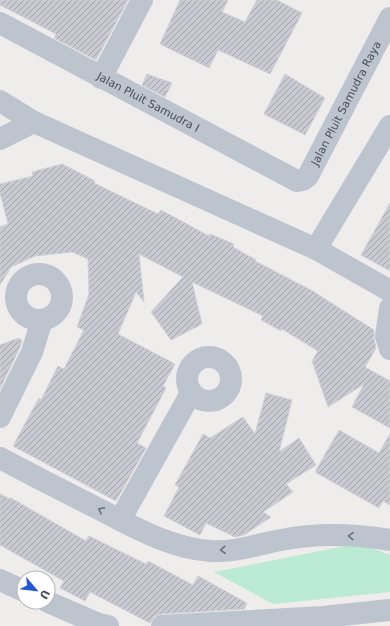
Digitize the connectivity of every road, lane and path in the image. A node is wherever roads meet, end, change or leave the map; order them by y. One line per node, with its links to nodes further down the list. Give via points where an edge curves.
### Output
1 (142, 0): 4 (street)
2 (390, 18): 9 (street, Jalan Pluit Samudra Raya, via 308,176)
3 (0, 23): 4 (street, Jalan Pluit Samudra I)
4 (101, 78): 9 (street, Jalan Pluit Samudra I)
5 (0, 101): 6 (street)
6 (34, 122): 8 (street); 10 (street)
7 (390, 127): 10 (street)
8 (0, 139)
9 (297, 181)
10 (316, 249): 11 (street)
11 (390, 291)
12 (390, 308): 14 (street, via 386,336)
13 (42, 320): 16 (street, via 32,352)
14 (390, 349)
15 (191, 393): 18 (street)
16 (0, 417)
17 (0, 458): 18 (street, one-way to 17)
18 (120, 520): 19 (street, one-way to 18, via 330,535 211,551 188,548 158,538)
19 (390, 540)
20 (0, 580): 21 (street)
21 (16, 587)
22 (56, 605): 24 (street)
23 (390, 610): 25 (street, via 323,617)
24 (108, 626)
25 (162, 626)

